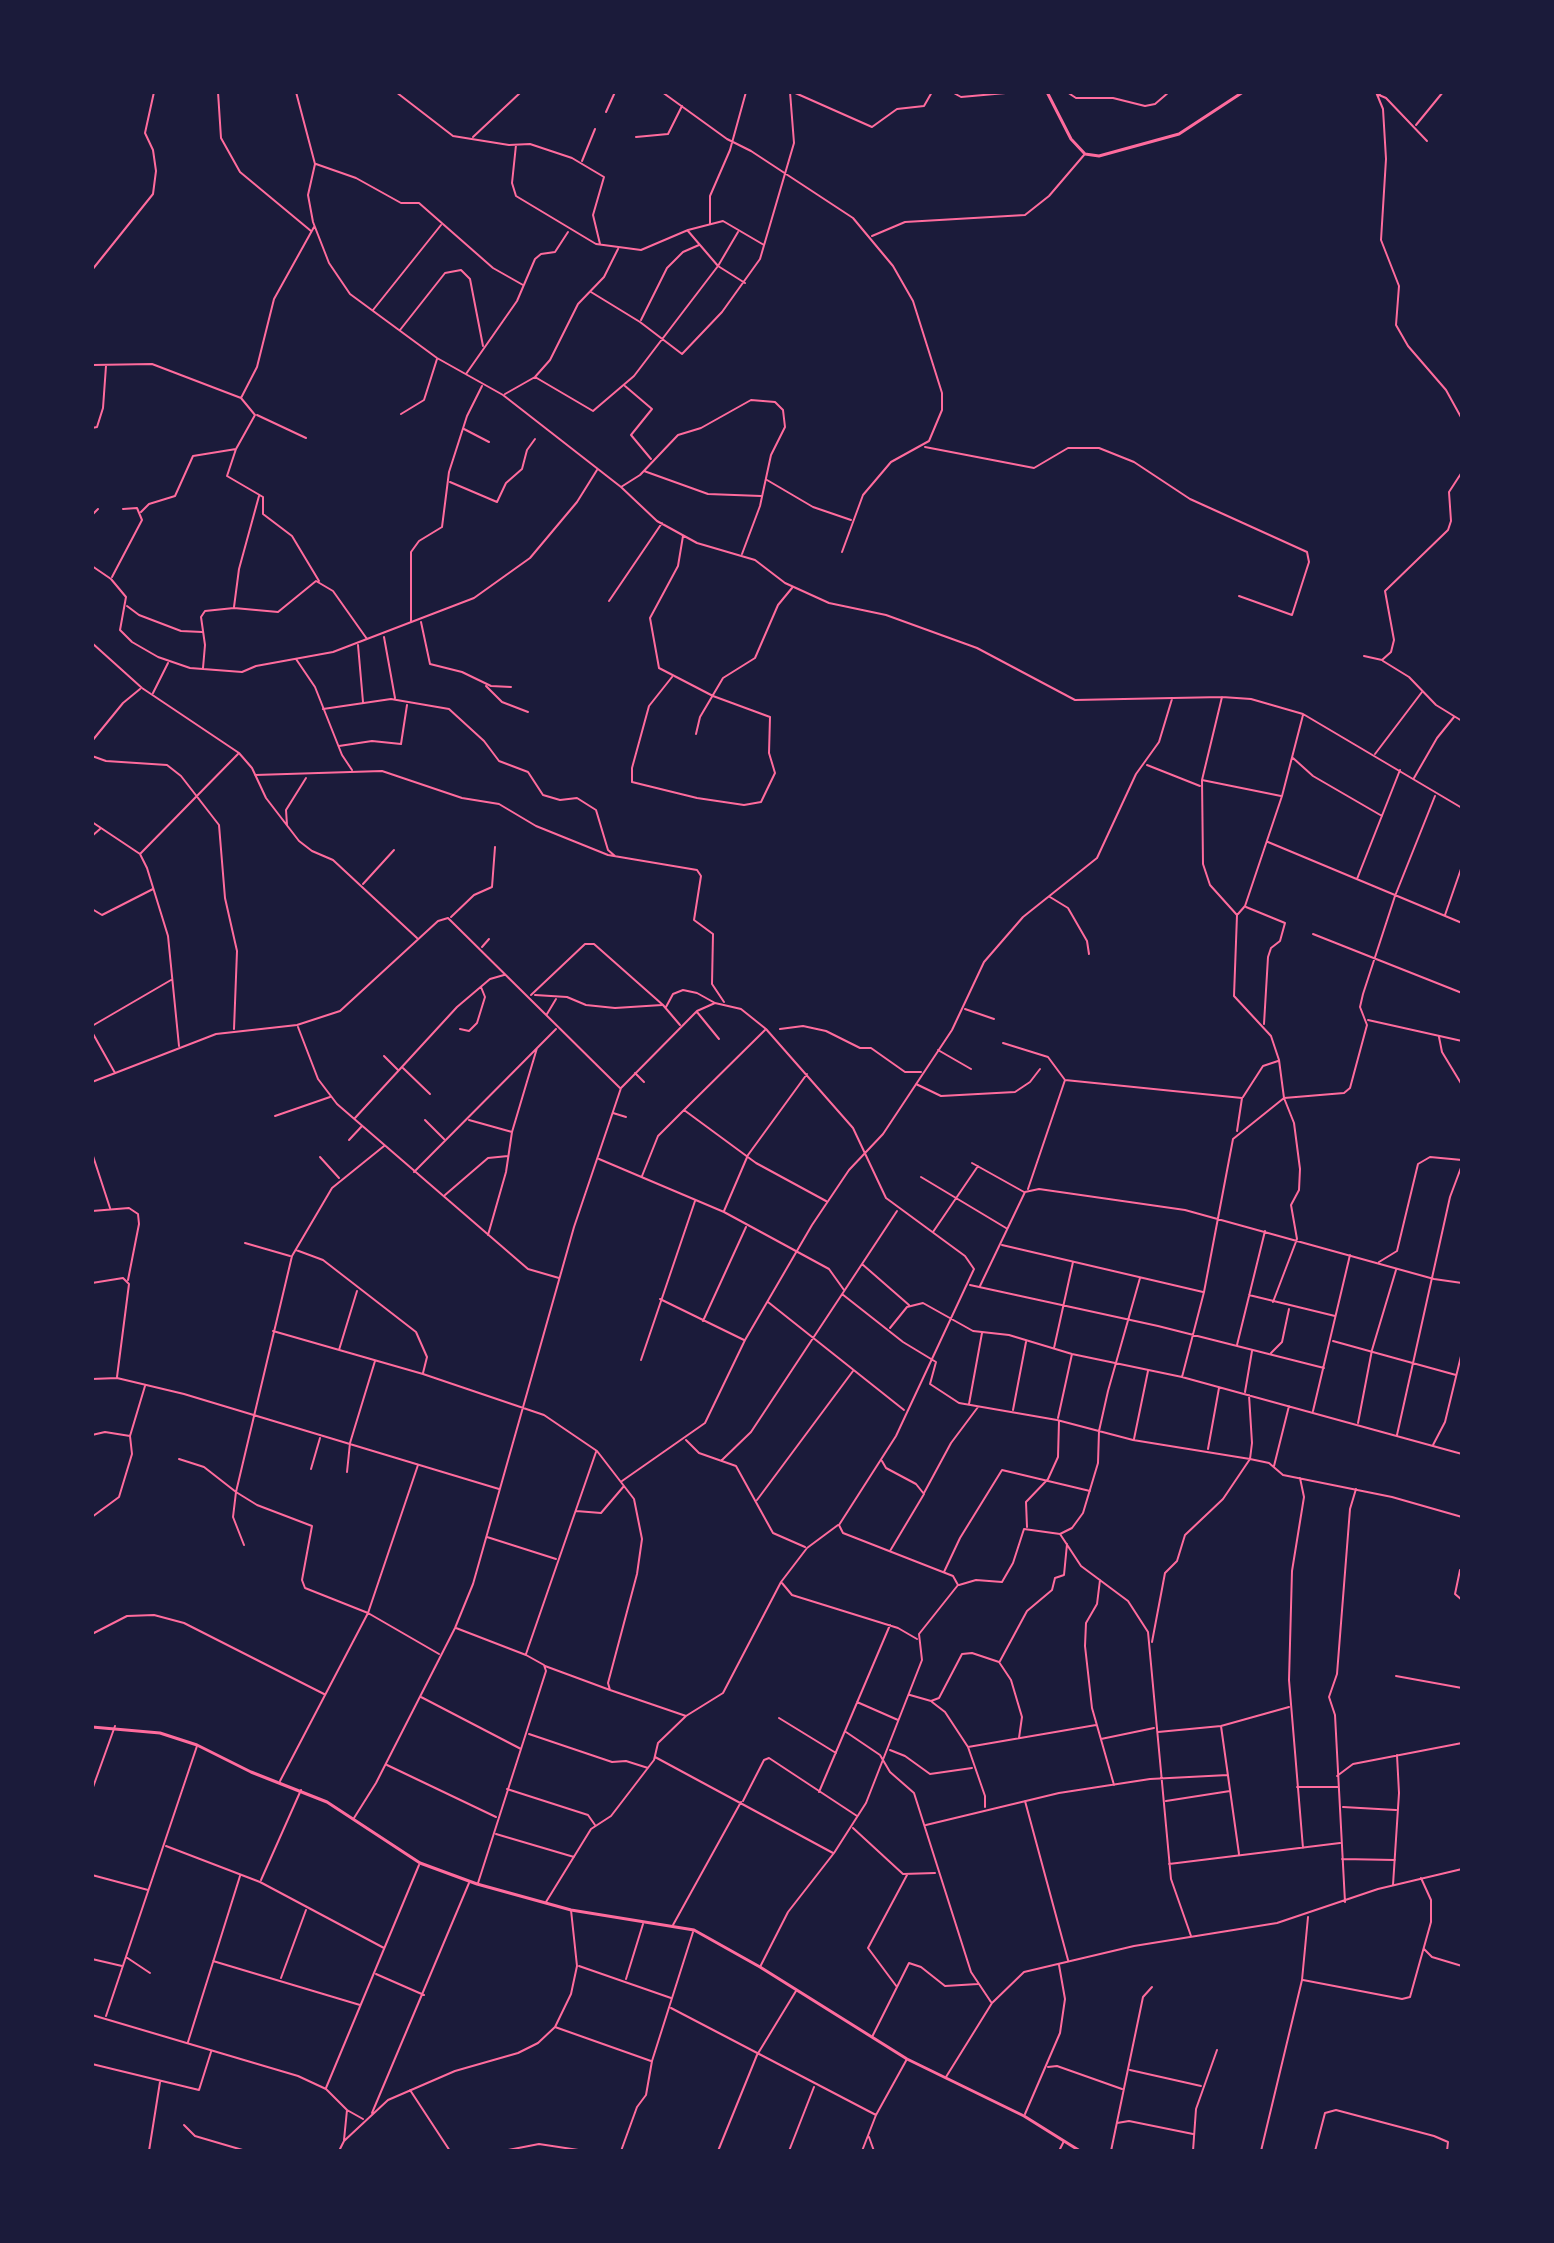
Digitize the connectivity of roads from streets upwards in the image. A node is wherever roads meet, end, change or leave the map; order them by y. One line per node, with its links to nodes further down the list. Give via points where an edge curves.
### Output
1 (154, 92): 45 (street, via 145,133 153,150 153,194)
2 (218, 92): 38 (street, via 221,138 240,172)
3 (296, 92): 30 (street)
4 (396, 92): 23 (street, via 453,136)
5 (521, 92): 23 (street)
6 (615, 92): 20 (street)
7 (662, 92): 19 (street)
8 (746, 92): 26 (street)
9 (792, 92): 10 (street, via 872,127 897,109 924,106); 31 (street, via 789,106 795,133)
10 (932, 92)
11 (952, 92): 12 (street, via 961,97)
12 (1017, 92)
13 (1047, 92): 28 (street, via 1063,126)
14 (1067, 92): 15 (street, via 1076,98 1113,98 1145,106)
15 (1169, 92)
16 (1243, 92): 28 (street, via 1179,134 1099,156)
17 (1443, 92): 21 (street)
18 (1379, 93): 21 (street); 65 (street, via 1387,182 1381,240 1399,286 1396,325)
19 (682, 105): 24 (street, via 668,134); 26 (street)
20 (606, 112)
21 (1415, 126): 25 (street)
22 (595, 129): 29 (street)
23 (473, 137): 27 (street)
24 (636, 137)
25 (1427, 141)
26 (732, 142): 31 (street); 32 (street, via 710,196)
27 (516, 145): 29 (street, via 530,144); 36 (street, via 514,193)
28 (1085, 154): 39 (street, via 1025,215 905,222)
29 (581, 163): 40 (street, via 604,179 593,215)
30 (315, 164): 33 (street, via 356,178 401,203 419,203); 34 (street, via 308,195)
31 (787, 174): 39 (street, via 853,218); 42 (street)
32 (710, 224): 35 (street); 37 (street, via 727,222)
33 (441, 225): 47 (street, via 503,277); 49 (street)
34 (315, 226): 38 (street); 49 (street, via 336,277)
35 (688, 230): 41 (street); 43 (street, via 641,250)
36 (569, 231): 40 (street); 47 (street, via 555,252 535,259)
37 (739, 231): 42 (street); 44 (street)
38 (312, 232): 62 (street, via 274,299 257,367)
39 (871, 237): 71 (street, via 913,301 942,393 938,423)
40 (601, 245): 43 (street)
41 (699, 245): 44 (street); 50 (street, via 683,252 661,276)
42 (765, 246): 46 (street)
43 (619, 248): 48 (street)
44 (718, 266): 46 (street); 52 (street)
45 (92, 270)
46 (745, 283): 52 (street, via 682,354)
47 (523, 285): 53 (street)
48 (591, 292): 50 (street); 58 (street, via 578,304 559,347)
49 (372, 311): 51 (street)
50 (640, 322): 52 (street)
51 (399, 331): 53 (street, via 445,273 461,270 470,279); 54 (street)
52 (660, 338): 60 (street)
53 (483, 349): 57 (street)
54 (437, 358): 57 (street); 63 (street, via 424,400)
55 (92, 365): 56 (street)
56 (106, 365): 62 (street, via 158,365); 66 (street, via 103,408)
57 (466, 375): 59 (street)
58 (535, 377): 60 (street, via 590,412); 61 (street)
59 (483, 384): 61 (street); 67 (street)
60 (625, 386): 73 (street, via 652,409 631,435)
61 (503, 395): 74 (street)
62 (241, 398): 64 (street)
63 (401, 414)
64 (255, 415): 68 (street); 72 (street)
65 (1462, 419)
66 (92, 428)
67 (463, 429): 70 (street); 78 (street)
68 (306, 438)
69 (535, 439): 78 (street, via 522,469 506,483 497,502)
70 (489, 442)
71 (922, 446): 86 (street, via 891,462 863,495); 95 (street, via 1034,468 1068,448 1099,448 1134,462 1190,499 1307,552 1309,562 1292,615)
72 (236, 449): 80 (street, via 227,476); 84 (street, via 193,456 175,496)
73 (652, 459): 75 (street); 77 (street, via 678,435 751,400 766,399 780,405 785,421)
74 (598, 469): 79 (street); 99 (street, via 530,558 474,598)
75 (644, 471): 79 (street); 81 (street, via 708,494)
76 (1462, 472): 108 (street, via 1449,492 1448,530 1385,591 1394,640)
77 (767, 480): 81 (street); 86 (street, via 813,507)
78 (448, 482): 100 (street, via 440,531 419,541 411,552)
79 (621, 487): 87 (street)
80 (260, 494): 93 (street, via 263,514 292,536); 98 (street)
81 (762, 497): 90 (street)
82 (98, 509): 85 (street)
83 (123, 509): 84 (street)
84 (141, 512): 92 (street, via 140,527)
85 (92, 515)
86 (852, 521): 89 (street)
87 (662, 523): 88 (street); 96 (street)
88 (683, 535): 90 (street); 111 (street, via 678,566 650,618 659,668)
89 (842, 552)
90 (741, 555): 94 (street)
91 (92, 566): 92 (street)
92 (111, 579): 97 (street)
93 (319, 581): 98 (street, via 278,612); 103 (street, via 333,591)
94 (792, 588): 117 (street, via 778,605 755,658 729,671); 120 (street, via 977,648 1075,700)
95 (1239, 596)
96 (609, 601)
97 (126, 605): 101 (street, via 181,631); 109 (street, via 120,625 124,635)
98 (234, 608): 101 (street, via 205,611)
99 (420, 621): 100 (street); 112 (street, via 430,664)
100 (411, 623): 102 (street)
101 (203, 632): 110 (street)
102 (384, 636): 103 (street); 119 (street)
103 (368, 640): 105 (street)
104 (92, 643): 114 (street)
105 (358, 644): 107 (street); 121 (street)
106 (1364, 656): 108 (street)
107 (295, 658): 110 (street, via 242,672); 123 (street)
108 (1382, 660): 115 (street)
109 (169, 662): 110 (street); 116 (street)
110 (203, 670)
111 (672, 677): 117 (street); 117 (street, via 649,706 632,782 689,797 759,804 775,773 769,753 770,717)
112 (486, 685): 113 (street); 124 (street, via 502,702)
113 (511, 687)
114 (142, 688): 116 (street); 129 (street)
115 (1423, 691): 126 (street); 132 (street)
116 (152, 695): 131 (street)
117 (713, 696): 128 (street)
118 (1222, 697): 120 (street); 125 (street); 140 (street)
119 (395, 699): 121 (street); 122 (street)
120 (1172, 699): 135 (street, via 1159,742)
121 (363, 703): 123 (street)
122 (406, 703): 130 (street, via 401,744); 156 (street, via 449,709 499,761 528,772 543,795 589,804 599,816 608,850)
123 (323, 709): 130 (street)
124 (528, 712)
125 (1303, 714): 132 (street); 134 (street)
126 (1455, 716): 127 (street); 141 (street)
127 (1462, 721)
128 (696, 734)
129 (92, 741)
130 (338, 746): 137 (street)
131 (239, 753): 138 (street); 145 (street)
132 (1374, 755): 136 (street)
133 (92, 756): 145 (street, via 167,765)
134 (1293, 758): 144 (street); 147 (street, via 1321,781)
135 (1145, 764): 142 (street); 162 (street, via 1097,858)
136 (1400, 770): 141 (street); 147 (street)
137 (353, 771): 139 (street); 156 (street, via 382,771 462,798 499,804 536,826)
138 (255, 775): 139 (street); 149 (street)
139 (307, 776): 149 (street, via 286,810)
140 (1202, 780): 142 (street); 144 (street)
141 (1413, 780): 143 (street)
142 (1201, 786): 165 (street, via 1203,864 1210,885)
143 (1435, 795): 146 (street); 161 (street)
144 (1282, 796): 152 (street)
145 (197, 797): 155 (street); 198 (street, via 220,831 225,898 237,951)
146 (1462, 808)
147 (1383, 816): 158 (street)
148 (92, 822): 150 (street)
149 (288, 826): 159 (street, via 307,848 333,860)
150 (101, 829): 151 (street); 155 (street)
151 (92, 836)
152 (1267, 842): 158 (street); 163 (street)
153 (495, 847): 167 (street, via 492,887 474,895)
154 (394, 850): 159 (street)
155 (140, 854): 160 (street)
156 (618, 857): 182 (street, via 700,872 694,920 713,934 712,984)
157 (1462, 866): 166 (street)
158 (1356, 880): 161 (street)
159 (363, 885): 170 (street)
160 (153, 889): 164 (street, via 102,915); 176 (street, via 168,936)
161 (1395, 896): 166 (street); 174 (street)
162 (1049, 897): 173 (street, via 1068,908); 185 (street, via 1007,932 984,962)
163 (1245, 906): 165 (street); 193 (street, via 1285,923 1268,957)
164 (92, 909)
165 (1237, 915): 193 (street, via 1234,996)
166 (1444, 916): 168 (street)
167 (450, 918): 170 (street); 172 (street)
168 (1462, 923)
169 (1313, 934): 174 (street)
170 (418, 938): 190 (street, via 349,1005)
171 (489, 939): 172 (street)
172 (481, 948): 175 (street)
173 (1089, 954)
174 (1374, 959): 178 (street); 189 (street, via 1360,1007)
175 (505, 975): 177 (street); 179 (street)
176 (173, 979): 191 (street); 204 (street)
177 (480, 986): 195 (street, via 485,997 477,1023 469,1031); 209 (street)
178 (1462, 993)
179 (531, 995): 180 (street); 183 (street, via 585,944 594,944); 187 (street)
180 (558, 998): 183 (street, via 615,1008); 187 (street)
181 (715, 1003): 182 (street); 184 (street, via 683,990 673,994); 186 (street)
182 (725, 1004): 196 (street, via 741,1009)
183 (663, 1005): 184 (street)
184 (666, 1009): 192 (street)
185 (964, 1009): 188 (street); 206 (street)
186 (697, 1011): 192 (street); 201 (street)
187 (546, 1015): 194 (street)
188 (994, 1019)
189 (1367, 1020): 200 (street); 228 (street, via 1349,1091)
190 (297, 1025): 198 (street); 226 (street, via 318,1079)
191 (92, 1026)
192 (681, 1026): 216 (street)
193 (1264, 1026): 208 (street)
194 (558, 1027): 205 (street); 224 (street)
195 (460, 1029)
196 (766, 1029): 218 (street); 229 (street)
197 (780, 1029): 214 (street, via 826,1031 871,1048 905,1072)
198 (234, 1030): 204 (street)
199 (92, 1032): 215 (street)
200 (1439, 1035): 202 (street); 217 (street)
201 (719, 1039)
202 (1462, 1041)
203 (1003, 1043): 219 (street, via 1048,1057)
204 (179, 1047): 215 (street)
205 (538, 1047): 235 (street); 237 (street)
206 (938, 1050): 210 (street); 214 (street)
207 (384, 1056): 212 (street)
208 (1279, 1060): 227 (street, via 1263,1066); 228 (street)
209 (402, 1067): 212 (street); 225 (street)
210 (971, 1069)
211 (1040, 1069): 222 (street, via 1015,1092 941,1096)
212 (398, 1071): 233 (street)
213 (1462, 1071): 217 (street)
214 (922, 1072): 222 (street)
215 (115, 1073): 220 (street)
216 (635, 1073): 221 (street); 224 (street)
217 (1455, 1073): 223 (street)
218 (807, 1074): 242 (street); 244 (street)
219 (1065, 1080): 227 (street); 256 (street)
220 (92, 1082)
221 (644, 1082)
222 (915, 1083): 242 (street, via 883,1134)
223 (1462, 1085)
224 (621, 1088): 230 (street)
225 (430, 1094)
226 (331, 1097): 231 (street); 233 (street)
227 (1242, 1098): 238 (street)
228 (1284, 1098): 238 (street); 271 (street, via 1298,1145 1300,1186 1291,1205)
229 (684, 1110): 244 (street); 253 (street, via 658,1136)
230 (612, 1112): 232 (street); 247 (street)
231 (275, 1116)
232 (626, 1117)
233 (355, 1118): 236 (street)
234 (425, 1120): 240 (street)
235 (468, 1120): 237 (street); 240 (street)
236 (363, 1125): 239 (street); 241 (street)
237 (512, 1132): 245 (street)
238 (1237, 1132): 265 (street)
239 (349, 1140)
240 (445, 1140): 252 (street)
241 (384, 1146): 252 (street); 255 (street)
242 (866, 1150): 260 (street); 262 (street, via 878,1186)
243 (92, 1153): 261 (street)
244 (748, 1155): 260 (street); 264 (street)
245 (508, 1156): 257 (street, via 488,1158); 270 (street)
246 (320, 1157): 255 (street)
247 (598, 1159): 253 (street); 282 (street)
248 (1462, 1160): 279 (street, via 1430,1157 1418,1164 1397,1251)
249 (972, 1163): 251 (street)
250 (1462, 1165): 284 (street, via 1450,1197)
251 (978, 1166): 256 (street); 258 (street)
252 (413, 1173): 257 (street)
253 (642, 1177): 259 (street)
254 (921, 1177): 258 (street)
255 (340, 1179): 274 (street)
256 (1026, 1192): 265 (street, via 1039,1189 1138,1202); 267 (street)
257 (445, 1195): 270 (street)
258 (955, 1198): 267 (street); 269 (street)
259 (696, 1200): 264 (street); 295 (street)
260 (827, 1202): 275 (street)
261 (110, 1208): 263 (street); 285 (street, via 132,1209 139,1219)
262 (898, 1210): 269 (street); 280 (street)
263 (92, 1211)
264 (724, 1212): 266 (street)
265 (1218, 1219): 268 (street); 292 (street)
266 (747, 1226): 275 (street); 303 (street)
267 (1007, 1229): 273 (street)
268 (1265, 1230): 271 (street); 294 (street)
269 (932, 1233): 288 (street, via 974,1264)
270 (488, 1235): 282 (street, via 528,1269)
271 (1297, 1239): 276 (street); 297 (street)
272 (245, 1243): 277 (street)
273 (1000, 1244): 278 (street); 289 (street)
274 (295, 1250): 277 (street); 290 (street, via 323,1260)
275 (796, 1251): 291 (street, via 834,1273); 296 (street)
276 (1350, 1255): 279 (street); 301 (street)
277 (292, 1256): 306 (street)
278 (1073, 1262): 283 (street); 299 (street)
279 (1378, 1262): 281 (street)
280 (862, 1264): 291 (street); 298 (street)
281 (1396, 1268): 284 (street); 316 (street)
282 (561, 1278): 340 (street)
283 (1140, 1278): 292 (street); 304 (street)
284 (1434, 1279): 287 (street); 324 (street)
285 (128, 1280): 286 (street); 332 (street)
286 (92, 1283)
287 (1462, 1283)
288 (969, 1284): 289 (street); 302 (street)
289 (980, 1286): 299 (street)
290 (358, 1289): 317 (street); 329 (street, via 416,1332 427,1357)
291 (844, 1290): 293 (street)
292 (1204, 1292): 308 (street)
293 (842, 1294): 305 (street); 309 (street)
294 (1247, 1294): 297 (street); 313 (street)
295 (660, 1299): 303 (street); 322 (street)
296 (768, 1301): 309 (street); 310 (street)
297 (1273, 1302): 300 (street)
298 (910, 1305): 302 (street, via 932,1306); 305 (street)
299 (1062, 1307): 304 (street); 314 (street)
300 (1290, 1307): 301 (street); 320 (street, via 1282,1342)
301 (1337, 1317): 312 (street)
302 (953, 1318): 307 (street); 323 (street)
303 (703, 1321): 310 (street)
304 (1131, 1321): 308 (street); 325 (street)
305 (889, 1329): 323 (street)
306 (273, 1331): 317 (street); 344 (street)
307 (982, 1333): 311 (street); 337 (street)
308 (1192, 1334): 313 (street); 331 (street)
309 (812, 1338): 328 (street); 361 (street, via 751,1432)
310 (745, 1340): 352 (street, via 705,1423)
311 (1026, 1341): 314 (street); 342 (street)
312 (1332, 1341): 316 (street); 326 (street)
313 (1236, 1346): 315 (street)
314 (1054, 1349): 319 (street)
315 (1252, 1350): 320 (street); 336 (street)
316 (1372, 1350): 324 (street); 346 (street)
317 (339, 1351): 321 (street)
318 (1462, 1352): 330 (street)
319 (1072, 1354): 325 (street); 345 (street)
320 (1270, 1354): 326 (street)
321 (375, 1360): 329 (street); 354 (street)
322 (641, 1360)
323 (932, 1360): 337 (street, via 937,1365 932,1387); 341 (street)
324 (1413, 1363): 330 (street); 349 (street)
325 (1117, 1364): 327 (street); 347 (street)
326 (1324, 1368): 343 (street)
327 (1148, 1370): 331 (street); 353 (street)
328 (853, 1371): 341 (street); 377 (street)
329 (423, 1374): 340 (street)
330 (1456, 1375): 355 (street, via 1445,1422)
331 (1182, 1377): 335 (street)
332 (117, 1378): 333 (street); 334 (street)
333 (92, 1379)
334 (145, 1385): 344 (street); 350 (street)
335 (1220, 1386): 336 (street); 356 (street)
336 (1247, 1394): 338 (street); 360 (street)
337 (968, 1405): 339 (street)
338 (1289, 1405): 343 (street); 364 (street)
339 (978, 1407): 342 (street); 376 (street)
340 (524, 1409): 357 (street, via 553,1419); 372 (street)
341 (905, 1410): 362 (street)
342 (1013, 1411): 345 (street)
343 (1313, 1412): 346 (street)
344 (255, 1414): 351 (street); 375 (street)
345 (1058, 1420): 347 (street); 368 (street, via 1058,1457)
346 (1358, 1424): 349 (street)
347 (1099, 1431): 353 (street); 374 (street)
348 (92, 1435): 350 (street)
349 (1397, 1435): 355 (street)
350 (130, 1436): 379 (street, via 132,1454 119,1497)
351 (320, 1437): 354 (street); 365 (street)
352 (686, 1439): 361 (street, via 699,1453); 370 (street)
353 (1133, 1440): 356 (street)
354 (350, 1443): 363 (street); 366 (street)
355 (1433, 1445): 358 (street)
356 (1208, 1450): 360 (street)
357 (597, 1451): 370 (street); 378 (street)
358 (1462, 1454)
359 (179, 1459): 375 (street, via 201,1465)
360 (1250, 1459): 364 (street); 401 (street, via 1223,1499 1185,1535 1177,1561 1165,1573)
361 (722, 1460): 377 (street, via 736,1466)
362 (882, 1460): 376 (street); 381 (street)
363 (418, 1465): 372 (street); 396 (street)
364 (1274, 1466): 367 (street, via 1283,1475)
365 (311, 1469)
366 (347, 1472)
367 (1299, 1477): 369 (street); 373 (street)
368 (1048, 1479): 374 (street); 382 (street, via 1026,1502); 391 (street, via 1002,1470)
369 (1312, 1479): 371 (street); 373 (street)
370 (623, 1483): 378 (street, via 601,1513); 408 (street, via 639,1514 642,1539)
371 (1357, 1488): 380 (street); 440 (street, via 1350,1509 1337,1674 1329,1697 1335,1715)
372 (499, 1489): 384 (street)
373 (1304, 1489): 414 (street, via 1292,1571)
374 (1091, 1491): 383 (street, via 1077,1523)
375 (236, 1492): 386 (street, via 233,1517); 396 (street, via 312,1526 302,1585)
376 (924, 1494): 388 (street)
377 (756, 1500): 387 (street, via 773,1533)
378 (575, 1511): 389 (street)
379 (92, 1517)
380 (1462, 1517)
381 (839, 1525): 387 (street); 388 (street, via 843,1533)
382 (1027, 1527): 383 (street); 394 (street, via 1002,1582)
383 (1060, 1534): 385 (street)
384 (486, 1537): 389 (street); 398 (street)
385 (1067, 1542): 392 (street, via 1081,1566); 404 (street, via 1064,1575 1055,1578 1052,1590 1027,1611)
386 (244, 1545)
387 (807, 1548): 393 (street)
388 (890, 1551): 391 (street)
389 (556, 1559): 403 (street)
390 (1460, 1570): 395 (street, via 1455,1594)
391 (944, 1572): 394 (street)
392 (1100, 1580): 401 (street, via 1128,1601); 418 (street, via 1097,1604 1085,1628)
393 (781, 1582): 397 (street, via 792,1595); 415 (street, via 723,1693)
394 (958, 1585): 400 (street)
395 (1462, 1600)
396 (368, 1613): 402 (street); 409 (street)
397 (890, 1625): 400 (street); 413 (street)
398 (455, 1628): 402 (street); 403 (street)
399 (92, 1634): 409 (street, via 127,1616 154,1615 184,1623)
400 (918, 1639): 410 (street, via 922,1660)
401 (1152, 1643): 422 (street)
402 (440, 1655): 411 (street)
403 (526, 1655): 405 (street)
404 (999, 1662): 412 (street, via 972,1653 958,1657 945,1691); 425 (street, via 1011,1680 1022,1717)
405 (544, 1665): 408 (street); 424 (street, via 545,1679)
406 (1396, 1676): 407 (street)
407 (1462, 1688)
408 (610, 1690): 415 (street)
409 (324, 1695): 442 (street)
410 (909, 1695): 412 (street); 417 (street)
411 (420, 1696): 430 (street); 436 (street)
412 (931, 1701): 429 (street, via 945,1712)
413 (857, 1702): 417 (street); 423 (street)
414 (1291, 1706): 420 (street); 444 (street)
415 (686, 1716): 434 (street, via 658,1743)
416 (779, 1718): 432 (street)
417 (899, 1720): 431 (street)
418 (1096, 1725): 425 (street); 426 (street)
419 (115, 1726): 421 (street); 428 (street); 447 (street)
420 (1221, 1726): 422 (street); 439 (street)
421 (92, 1727)
422 (1157, 1730): 426 (street); 441 (street)
423 (846, 1732): 432 (street); 435 (street)
424 (527, 1733): 430 (street); 438 (street, via 612,1762)
425 (1019, 1738): 429 (street)
426 (1100, 1739): 443 (street)
427 (1462, 1743): 433 (street)
428 (197, 1745): 442 (street); 465 (street)
429 (968, 1747): 437 (street)
430 (521, 1749): 446 (street)
431 (889, 1750): 435 (street); 437 (street, via 930,1774)
432 (837, 1753): 450 (street)
433 (1397, 1754): 440 (street, via 1353,1764); 456 (street)
434 (655, 1757): 438 (street); 451 (street)
435 (885, 1762): 457 (street); 460 (street, via 914,1793)
436 (386, 1764): 458 (street); 459 (street)
437 (974, 1767): 455 (street)
438 (648, 1768): 461 (street, via 611,1816)
439 (1228, 1775): 441 (street); 449 (street)
440 (1336, 1776): 445 (street)
441 (1162, 1781): 443 (street); 453 (street)
442 (280, 1782): 448 (street)
443 (1114, 1786): 452 (street)
444 (1296, 1787): 445 (street); 466 (street)
445 (1338, 1787): 454 (street)
446 (507, 1789): 458 (street); 461 (street, via 588,1815)
447 (92, 1790)
448 (301, 1790): 459 (street); 481 (street)
449 (1230, 1791): 453 (street); 468 (street)
450 (819, 1792): 451 (street, via 766,1758); 457 (street)
451 (742, 1801): 467 (street); 491 (street)
452 (1025, 1801): 455 (street); 499 (street)
453 (1165, 1801): 473 (street)
454 (1341, 1806): 456 (street); 464 (street)
455 (985, 1808): 460 (street)
456 (1397, 1810): 471 (street)
457 (858, 1817): 462 (street)
458 (498, 1818): 463 (street)
459 (353, 1819): 472 (street)
460 (924, 1825): 475 (street)
461 (596, 1826): 469 (street)
462 (852, 1828): 467 (street); 478 (street)
463 (495, 1834): 469 (street); 482 (street)
464 (1341, 1843): 466 (street); 470 (street)
465 (165, 1846): 477 (street); 484 (street)
466 (1303, 1848): 468 (street)
467 (834, 1853): 504 (street, via 788,1912)
468 (1239, 1855): 473 (street)
469 (574, 1857): 485 (street)
470 (1342, 1859): 471 (street); 486 (street)
471 (1396, 1860): 483 (street)
472 (420, 1863): 480 (street); 494 (street)
473 (1169, 1864): 493 (street)
474 (1462, 1869): 479 (street)
475 (937, 1873): 478 (street); 510 (street)
476 (92, 1875): 484 (street)
477 (241, 1875): 481 (street); 498 (street)
478 (907, 1875): 512 (street, via 868,1948)
479 (1421, 1878): 483 (street); 495 (street, via 1432,1910)
480 (470, 1881): 482 (street); 514 (street)
481 (260, 1882): 487 (street)
482 (477, 1884): 485 (street)
483 (1393, 1886): 486 (street)
484 (148, 1890): 496 (street)
485 (546, 1902): 488 (street)
486 (1345, 1903): 489 (street)
487 (307, 1908): 494 (street); 507 (street)
488 (571, 1910): 490 (street); 502 (street)
489 (1308, 1916): 493 (street); 509 (street)
490 (643, 1923): 491 (street); 508 (street)
491 (673, 1925): 492 (street)
492 (694, 1930): 504 (street); 515 (street)
493 (1191, 1936): 499 (street)
494 (385, 1948): 506 (street)
495 (1424, 1949): 503 (street, via 1432,1957); 509 (street, via 1412,1994 1405,1999)
496 (126, 1956): 501 (street); 505 (street)
497 (92, 1959): 501 (street)
498 (212, 1961): 507 (street); 523 (street)
499 (1068, 1961): 500 (street)
500 (1059, 1964): 516 (street, via 1024,1972); 527 (street, via 1065,2008)
501 (123, 1966): 520 (street)
502 (577, 1966): 508 (street); 521 (street)
503 (1462, 1966)
504 (760, 1967): 513 (street)
505 (150, 1973)
506 (375, 1974): 514 (street); 517 (street)
507 (280, 1979): 517 (street)
508 (626, 1980): 515 (street)
509 (1302, 1980): 568 (street)
510 (978, 1984): 512 (street, via 945,1986 912,1962); 516 (street)
511 (1152, 1987): 533 (street, via 1143,1997)
512 (898, 1988): 522 (street)
513 (796, 1990): 522 (street); 526 (street)
514 (424, 1995): 542 (street)
515 (672, 1998): 518 (street)
516 (992, 2003): 534 (street)
517 (361, 2006): 538 (street)
518 (670, 2008): 526 (street); 529 (street)
519 (92, 2015): 520 (street)
520 (105, 2019): 523 (street)
521 (555, 2027): 529 (street); 539 (street, via 518,2053)
522 (871, 2038): 528 (street)
523 (188, 2043): 524 (street)
524 (212, 2050): 535 (street, via 199,2090); 538 (street)
525 (1217, 2050): 537 (street)
526 (757, 2055): 536 (street); 560 (street)
527 (1052, 2057): 531 (street); 532 (street)
528 (907, 2059): 534 (street); 543 (street)
529 (652, 2061): 559 (street, via 646,2095)
530 (92, 2064): 535 (street)
531 (1057, 2066): 532 (street); 540 (street)
532 (1047, 2068): 544 (street)
533 (1129, 2070): 537 (street); 540 (street)
534 (945, 2078): 544 (street)
535 (160, 2081): 553 (street)
536 (814, 2085): 543 (street); 561 (street)
537 (1202, 2086): 549 (street)
538 (326, 2089): 541 (street)
539 (409, 2089): 542 (street); 556 (street)
540 (1123, 2089): 546 (street)
541 (347, 2110): 545 (street); 550 (street)
542 (372, 2114): 545 (street)
543 (876, 2115): 548 (street)
544 (1024, 2116): 551 (street)
545 (365, 2120): 550 (street)
546 (1116, 2124): 549 (street, via 1129,2121); 566 (street)
547 (184, 2125): 554 (street, via 195,2136)
548 (868, 2134): 562 (street); 563 (street)
549 (1194, 2134): 567 (street)
550 (344, 2141): 555 (street)
551 (1064, 2141): 564 (street); 565 (street)
552 (522, 2149): 557 (street); 558 (street, via 543,2144)
553 (149, 2151)
554 (246, 2151)
555 (339, 2151)
556 (450, 2151)
557 (503, 2151)
558 (585, 2151)
559 (621, 2151)
560 (718, 2151)
561 (789, 2151)
562 (862, 2151)
563 (874, 2151)
564 (1059, 2151)
565 (1080, 2151)
566 (1111, 2151)
567 (1193, 2151)
568 (1261, 2151)
569 (1315, 2151): 570 (street, via 1325,2113 1336,2110 1434,2136 1448,2142)
570 (1447, 2151)

